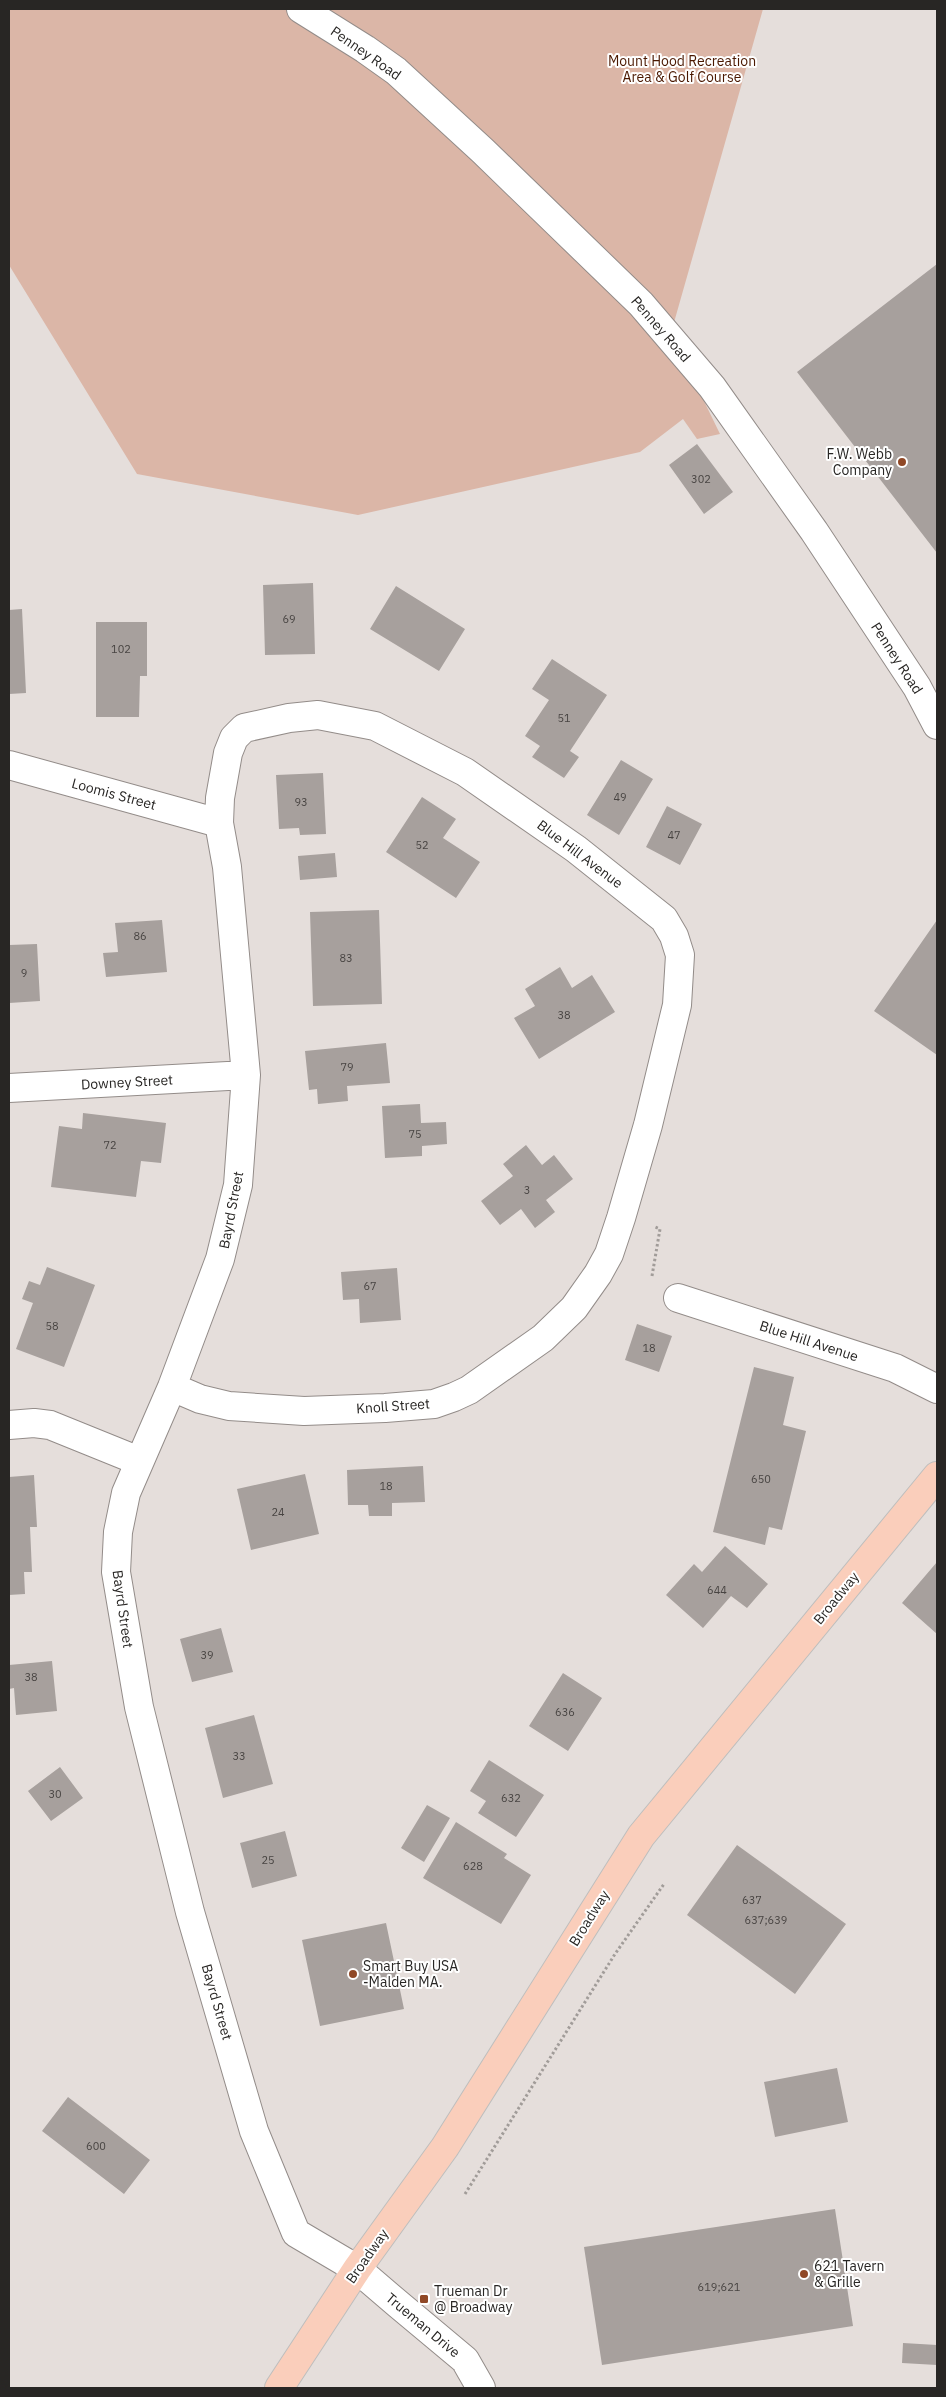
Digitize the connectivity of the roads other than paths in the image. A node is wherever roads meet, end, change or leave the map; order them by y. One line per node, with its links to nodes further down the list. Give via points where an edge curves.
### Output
1 (301, 9): 2 (street, Penney Road, via 396,72 641,304 712,387 809,523 917,687)
2 (937, 725)
3 (9, 765): 4 (street, Loomis Street)
4 (219, 822): 5 (street, Bayrd Street); 7 (street, Blue Hill Avenue, via 228,753 234,738 244,728 318,715 352,720 375,726 465,772 576,849 664,920 674,936 680,956 677,1005 648,1126 621,1218 609,1254)
5 (246, 1076): 6 (street, Downey Street); 9 (street, Bayrd Street, via 238,1184 230,1224)
6 (9, 1088)
7 (598, 1274): 9 (street, Knoll Street, via 574,1308 543,1338 469,1390 434,1404 376,1409 266,1410 229,1406)
8 (678, 1298): 10 (street, Blue Hill Avenue, via 895,1368)
9 (172, 1387): 12 (street, Bayrd Street)
10 (937, 1388)
11 (9, 1425): 12 (street, via 34,1423 50,1426)
12 (139, 1461): 14 (street, Bayrd Street, via 126,1493 118,1532 116,1572 139,1706 190,1912 254,2131 296,2233)
13 (937, 1476): 14 (main road, Broadway, via 641,1836 445,2147)
14 (357, 2269): 15 (main road, Broadway); 16 (street, Trueman Drive, via 466,2360)
15 (279, 2388)
16 (481, 2388)

